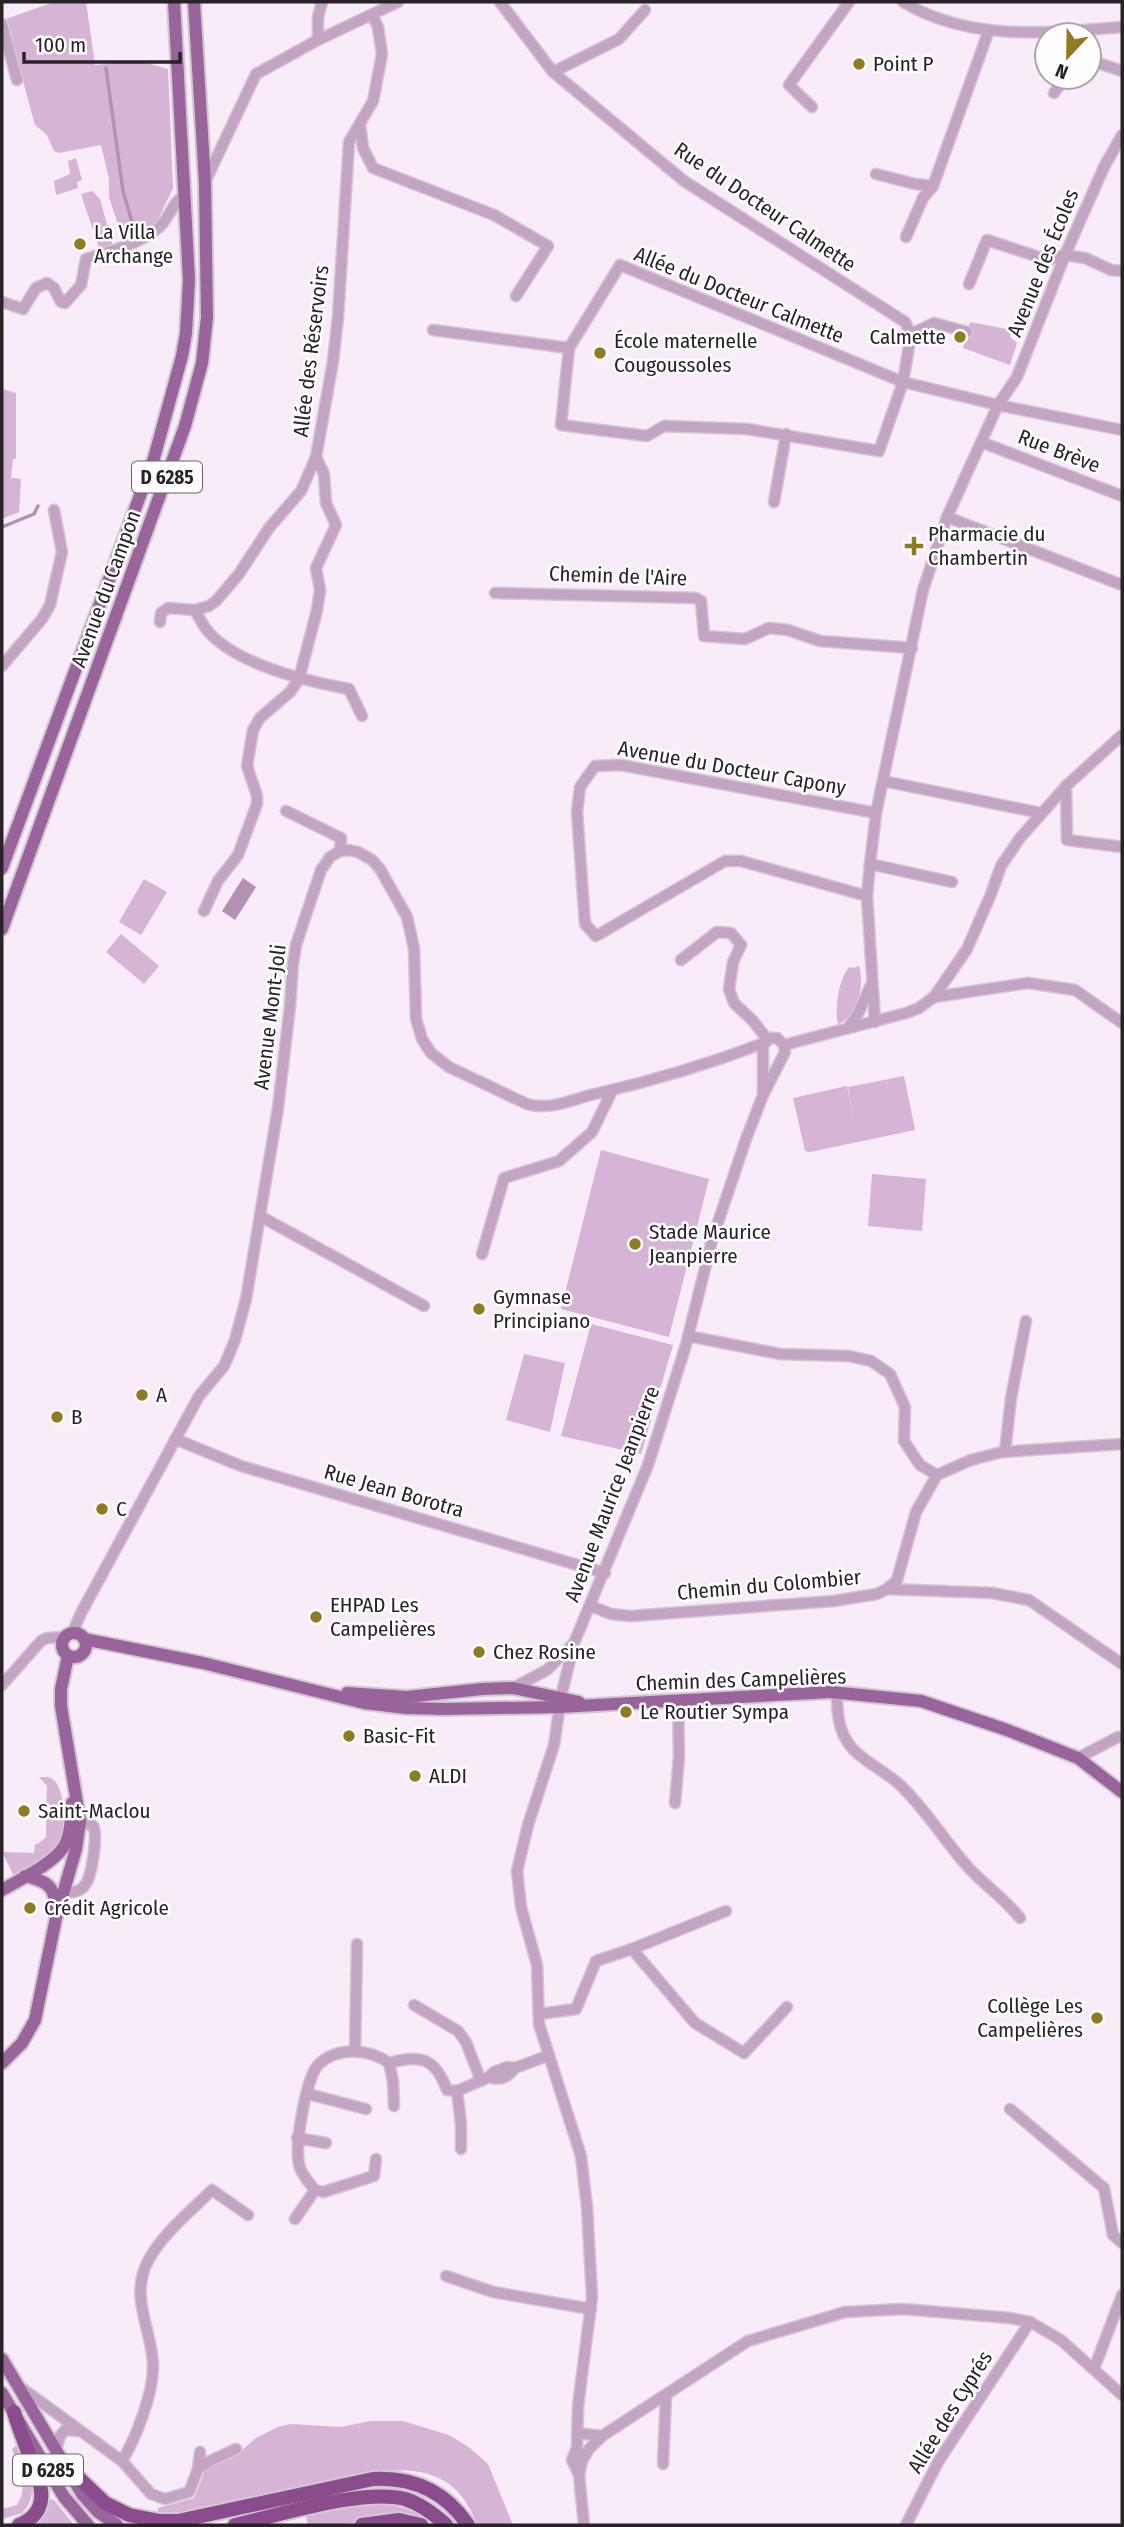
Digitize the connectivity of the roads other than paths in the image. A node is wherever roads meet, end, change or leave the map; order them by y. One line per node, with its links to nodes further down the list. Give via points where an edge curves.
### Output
1 (174, 2): 26 (main road, Avenue du Campon / D 6285)
2 (194, 2): 22 (main road, Avenue du Campon / D 6285)
3 (322, 2): 13 (street)
4 (398, 2): 9 (street)
5 (500, 2): 16 (street, Rue du Docteur Calmette)
6 (849, 2): 18 (street, via 789,85)
7 (903, 2): 12 (street, via 940,20)
8 (645, 10): 16 (street, via 619,38)
9 (372, 15): 13 (street); 19 (street, Allée des Réservoirs, via 382,54 373,101)
10 (2, 24): 17 (street)
11 (1122, 27): 12 (street, via 1046,33)
12 (989, 30): 25 (street)
13 (318, 40): 21 (street, via 256,74)
14 (1103, 65): 15 (street)
15 (1122, 71)
16 (553, 72): 35 (street, Rue du Docteur Calmette, via 684,181 905,322)
17 (17, 80)
18 (812, 107)
19 (360, 124): 31 (street, via 363,148 373,168 494,215 548,246); 42 (street, Allée des Réservoirs, via 349,142 338,317)
20 (1122, 135): 28 (street, Avenue des Écoles)
21 (224, 140): 22 (street, via 214,149); 24 (street)
22 (203, 145): 24 (main road, Avenue du Campon / D 6285)
23 (876, 174): 25 (street)
24 (205, 183): 68 (main road, Avenue du Campon / D 6285, via 207,317 196,389)
25 (933, 186): 27 (street)
26 (185, 195): 32 (street, via 176,200 157,230 86,260 81,285 65,303 47,283 36,288 23,309); 64 (main road, Avenue du Campon / D 6285, via 188,314 173,396)
27 (906, 237)
28 (1065, 255): 29 (street); 30 (street, via 1048,260 987,240); 38 (street, Avenue des Écoles, via 1017,377)
29 (1122, 271)
30 (969, 284)
31 (516, 296)
32 (2, 302)
33 (433, 330): 36 (street)
34 (967, 332): 35 (street, via 934,323)
35 (911, 334): 37 (street)
36 (569, 348): 37 (street, Allée du Docteur Calmette, via 620,265); 40 (street, via 561,425 647,436 664,426)
37 (903, 382): 38 (street); 40 (street, via 879,451)
38 (998, 405): 39 (street); 41 (street)
39 (1122, 430)
40 (786, 434): 44 (street)
41 (981, 442): 43 (street, Rue Brève); 46 (street)
42 (316, 457): 49 (street, Allée des Réservoirs, via 301,491 227,590 209,606); 53 (street, via 335,525 316,568 317,610)
43 (1122, 496)
44 (774, 502)
45 (54, 510): 52 (street, via 62,552 50,605)
46 (947, 517): 47 (street); 51 (street, via 923,590)
47 (1122, 585)
48 (495, 593): 51 (street, Chemin de l'Aire, via 696,598 701,601 704,636 745,639 769,628 820,642)
49 (195, 610): 50 (street, Allée des Réservoirs, via 168,608 161,613); 53 (street, via 207,630 239,654)
50 (160, 622)
51 (912, 648): 56 (street)
52 (2, 666)
53 (299, 679): 54 (street, via 349,689); 67 (street, via 255,724 247,766 257,796 255,811 238,855 218,881)
54 (362, 716)
55 (1122, 735): 57 (street)
56 (883, 781): 59 (street); 60 (street)
57 (1066, 786): 60 (street); 61 (street, via 1067,840)
58 (286, 811): 62 (street, via 341,838)
59 (876, 813): 63 (street); 66 (street, Avenue du Docteur Capony, via 621,765 595,766 580,787 576,812 585,924 596,936 725,861 741,861)
60 (1041, 813): 71 (street, via 1001,866 967,949)
61 (1122, 847)
62 (340, 851): 80 (street, via 358,852 372,860 407,917 414,948 416,1019 422,1039 437,1060 535,1107); 82 (street, Avenue Mont-Joli, via 321,870 296,945 278,1108)
63 (870, 864): 65 (street); 66 (street)
64 (2, 868)
65 (952, 882)
66 (867, 896): 70 (street)
67 (204, 911)
68 (2, 929)
69 (681, 960): 75 (street, via 717,932 731,933 741,945 729,989 734,1003 754,1021)
70 (872, 984): 72 (street); 74 (street)
71 (934, 997): 72 (street, via 919,1008); 73 (street, via 1028,983 1074,990)
72 (875, 1022): 74 (street)
73 (1122, 1023)
74 (848, 1028): 76 (street)
75 (765, 1041): 76 (street, via 777,1038); 77 (street); 78 (street)
76 (784, 1045): 79 (street)
77 (734, 1055): 78 (street); 80 (street)
78 (764, 1055): 79 (street, via 769,1060); 81 (street, Avenue Maurice Jeanpierre)
79 (780, 1058): 81 (street, Avenue Maurice Jeanpierre)
80 (612, 1091): 83 (street, via 592,1132 559,1161 504,1178)
81 (763, 1095): 86 (street, Avenue Maurice Jeanpierre, via 705,1263)
82 (260, 1216): 84 (street); 87 (street, Avenue Mont-Joli, via 232,1351 204,1387)
83 (482, 1254)
84 (424, 1306)
85 (1026, 1321): 89 (street)
86 (688, 1336): 90 (street, via 780,1354 849,1356 871,1362 890,1374 905,1408 904,1441 920,1465); 91 (street, Avenue Maurice Jeanpierre, via 648,1465)
87 (175, 1439): 91 (street, Rue Jean Borotra, via 241,1466); 94 (street, Avenue Mont-Joli, via 81,1613)
88 (1122, 1444): 89 (street)
89 (1005, 1452): 90 (street)
90 (937, 1475): 92 (street, Chemin du Colombier, via 916,1512 897,1580)
91 (605, 1573): 93 (street, Avenue Maurice Jeanpierre)
92 (887, 1589): 93 (street, Chemin du Colombier, via 834,1601 631,1616); 97 (street, via 992,1593 1029,1600)
93 (591, 1606): 95 (street, Avenue Maurice Jeanpierre)
94 (74, 1637): 96 (main road, via 62,1647); 96 (main road, via 85,1646 76,1657); 98 (street, via 47,1637); 100 (main road, Chemin des Campelières)
95 (574, 1643): 99 (street, via 547,1670); 103 (street, Avenue Maurice Jeanpierre)
96 (68, 1656): 107 (main road, via 61,1706)
97 (1122, 1664)
98 (2, 1685)
99 (513, 1688): 100 (main road, Chemin des Campelières, via 407,1697); 103 (main road, Chemin des Campelières)
100 (319, 1690): 103 (main road, Chemin des Campelières, via 364,1703 406,1708)
101 (837, 1693): 102 (main road, Chemin des Campelières); 105 (main road, Chemin des Campelières, via 920,1701); 115 (street, via 840,1729 853,1749 909,1794 964,1863)
102 (678, 1700): 103 (main road, Chemin des Campelières, via 591,1705); 108 (street)
103 (561, 1702): 120 (street, Avenue Maurice Jeanpierre, via 554,1745 517,1871 521,1907 537,1965)
104 (1118, 1737): 105 (street)
105 (1078, 1758): 106 (main road, Chemin des Campelières)
106 (1122, 1792)
107 (73, 1793): 109 (main road); 110 (main road, via 63,1848)
108 (675, 1803)
109 (79, 1821): 112 (main road); 112 (street, via 95,1829 94,1849 85,1885)
110 (25, 1876): 111 (main road); 114 (main road, via 50,1886)
111 (2, 1891)
112 (64, 1892): 114 (main road)
113 (726, 1911): 117 (street)
114 (56, 1918): 123 (main road, via 35,2020 22,2043)
115 (1020, 1918)
116 (357, 1944): 121 (street)
117 (632, 1949): 119 (street, via 695,2024 744,2053); 120 (street, via 596,1961 576,2009)
118 (414, 2005): 125 (street, via 458,2032)
119 (787, 2007)
120 (539, 2014): 122 (street, Avenue Maurice Jeanpierre)
121 (355, 2051): 124 (street); 127 (street, via 320,2063 313,2071)
122 (547, 2056): 125 (street, via 507,2067); 141 (street, Avenue Maurice Jeanpierre, via 581,2157)
123 (2, 2063)
124 (389, 2063): 126 (street, via 419,2057 430,2063 447,2090); 128 (street)
125 (485, 2079): 126 (street)
126 (457, 2091): 133 (street)
127 (308, 2094): 129 (street); 131 (street)
128 (394, 2106)
129 (366, 2109)
130 (1010, 2109): 138 (street, via 1104,2188 1113,2235)
131 (297, 2138): 132 (street); 135 (street, via 300,2168)
132 (326, 2143)
133 (461, 2149)
134 (376, 2159): 135 (street, via 374,2176 323,2192)
135 (315, 2190): 137 (street)
136 (248, 2215): 157 (street, via 212,2190 148,2261 140,2304 153,2376 136,2434)
137 (295, 2219)
138 (1122, 2243)
139 (446, 2276): 141 (street, via 493,2292)
140 (1122, 2295): 144 (street)
141 (591, 2309): 151 (street, Avenue Maurice Jeanpierre)
142 (1030, 2322): 144 (street, via 1061,2340); 148 (street, via 903,2309 845,2312 748,2342); 174 (street, Allée des Cyprés, via 938,2462)
143 (2, 2359): 145 (main road, D 6285)
144 (1094, 2369): 147 (street)
145 (13, 2379): 150 (street); 156 (main road, D 6285)
146 (2, 2393): 149 (main road, D 6285)
147 (1122, 2395)
148 (666, 2396): 152 (street); 159 (street)
149 (14, 2412): 164 (highway, via 41,2485 37,2510); 165 (main road, D 6285, via 64,2497)
150 (82, 2432): 156 (street, via 71,2429 60,2435); 157 (street)
151 (577, 2433): 152 (street); 153 (street, Avenue Maurice Jeanpierre)
152 (602, 2436): 158 (street)
153 (577, 2447): 158 (street); 161 (street, Avenue Maurice Jeanpierre, via 572,2460)
154 (236, 2449): 160 (street)
155 (200, 2452): 160 (street)
156 (59, 2455): 163 (highway)
157 (122, 2461): 160 (street, via 150,2494 165,2498 189,2492)
158 (582, 2461): 161 (street)
159 (663, 2463)
160 (198, 2469)
161 (579, 2475): 173 (street, Avenue Maurice Jeanpierre)
162 (373, 2496): 167 (highway); 170 (highway, via 407,2500); 171 (highway, via 413,2492 442,2508)
163 (117, 2518): 166 (main road); 172 (highway, via 178,2521 373,2479 400,2479 439,2494)
164 (19, 2525)
165 (88, 2525)
166 (124, 2525)
167 (235, 2525)
168 (362, 2525): 169 (highway, via 400,2520)
169 (421, 2525)
170 (446, 2525)
171 (457, 2525)
172 (468, 2525)
173 (584, 2525)
174 (906, 2525)

